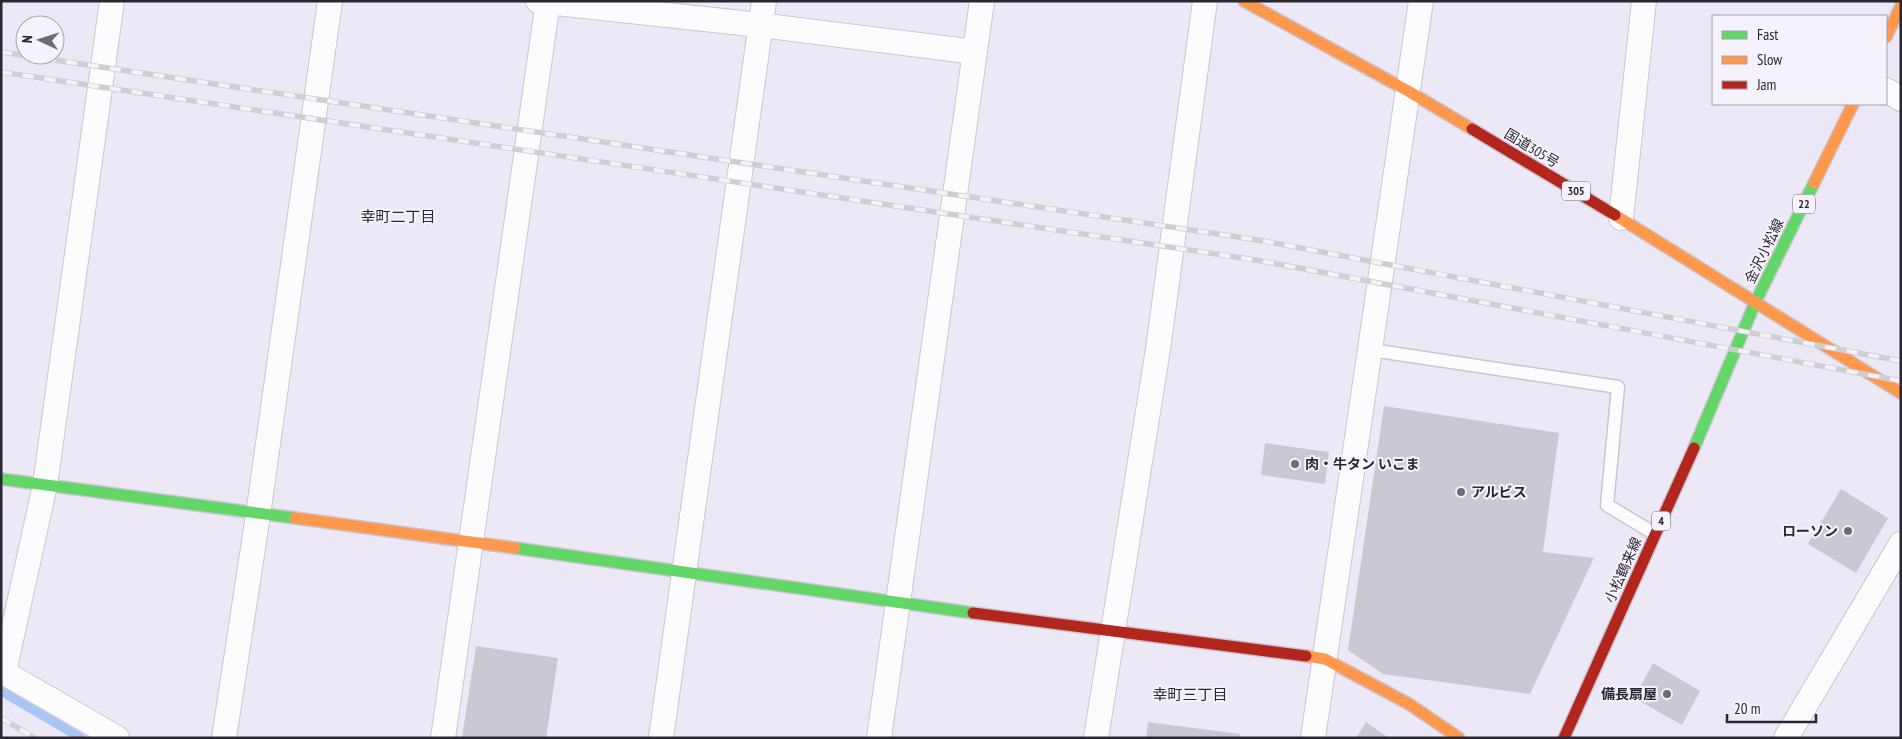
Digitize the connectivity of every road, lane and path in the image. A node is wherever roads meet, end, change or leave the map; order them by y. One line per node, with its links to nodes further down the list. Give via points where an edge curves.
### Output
1 (112, 1): 21 (street)
2 (330, 1): 22 (street)
3 (764, 1): 10 (street)
4 (982, 1): 11 (street)
5 (1205, 1): 28 (street, via 1158,349)
6 (1244, 1): 12 (main road, 国道305号 / 305)
7 (1421, 1): 12 (street)
8 (1644, 1): 16 (street)
9 (545, 2): 10 (street); 24 (street)
10 (760, 25): 11 (street); 26 (street)
11 (975, 52): 27 (street)
12 (1408, 91): 16 (main road, 国道305号 / 305); 18 (street)
13 (1887, 91): 14 (street)
14 (1901, 99)
15 (1853, 105): 17 (main road, 金沢小松線 / 22)
16 (1621, 218): 17 (main road, 国道305号 / 305)
17 (1756, 303): 19 (main road, 国道305号 / 305); 23 (main road, 小松鶴来線 / 4)
18 (1371, 350): 23 (lane, via 1618,387 1607,505); 29 (street)
19 (1901, 393)
20 (1, 479): 21 (main road)
21 (45, 485): 22 (main road); 30 (street)
22 (258, 515): 24 (main road); 32 (street)
23 (1655, 534): 39 (main road, 小松鶴来線 / 4)
24 (472, 542): 26 (main road); 33 (street)
25 (1901, 544): 40 (street)
26 (685, 574): 27 (main road); 34 (street)
27 (898, 603): 28 (main road); 35 (street)
28 (1112, 630): 29 (main road); 36 (street)
29 (1325, 659): 37 (street); 38 (main road, via 1409,704)
30 (3, 672): 31 (street)
31 (117, 738)
32 (224, 738)
33 (443, 738)
34 (661, 738)
35 (879, 738)
36 (1096, 738)
37 (1313, 738)
38 (1459, 738)
39 (1564, 738)
40 (1786, 738)

